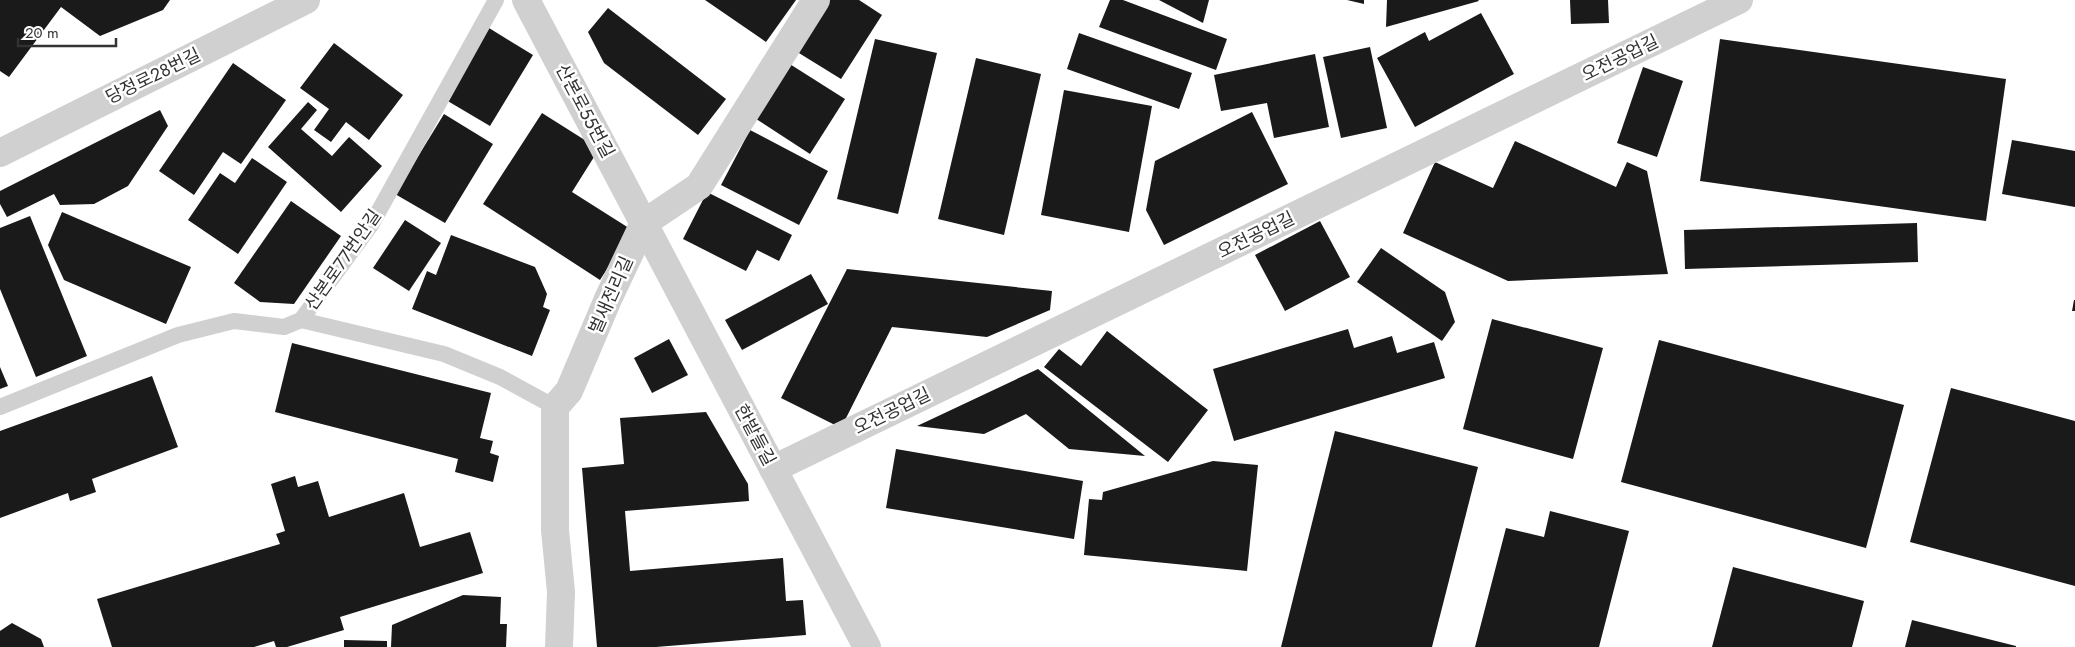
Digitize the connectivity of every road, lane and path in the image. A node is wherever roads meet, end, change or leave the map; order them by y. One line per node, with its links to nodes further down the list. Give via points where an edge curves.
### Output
1 (306, 0): 6 (street, 당정로28번길)
2 (496, 0): 8 (lane, 산본로77번안길, via 371,225)
3 (526, 0): 7 (street, 산본로55번길)
4 (816, 0): 7 (street, via 699,186)
5 (1739, 0): 11 (street, 오전공업길)
6 (0, 153)
7 (644, 223): 10 (street, 벌새전리길, via 570,391); 11 (street, 한밭들길)
8 (302, 320): 9 (lane, 산본로77번안길, via 284,326 234,321 205,327); 10 (lane, via 444,354 500,377)
9 (0, 407)
10 (555, 407): 12 (street, via 555,530 561,592)
11 (773, 469): 13 (street, 한밭들길)
12 (559, 647)
13 (867, 647)

